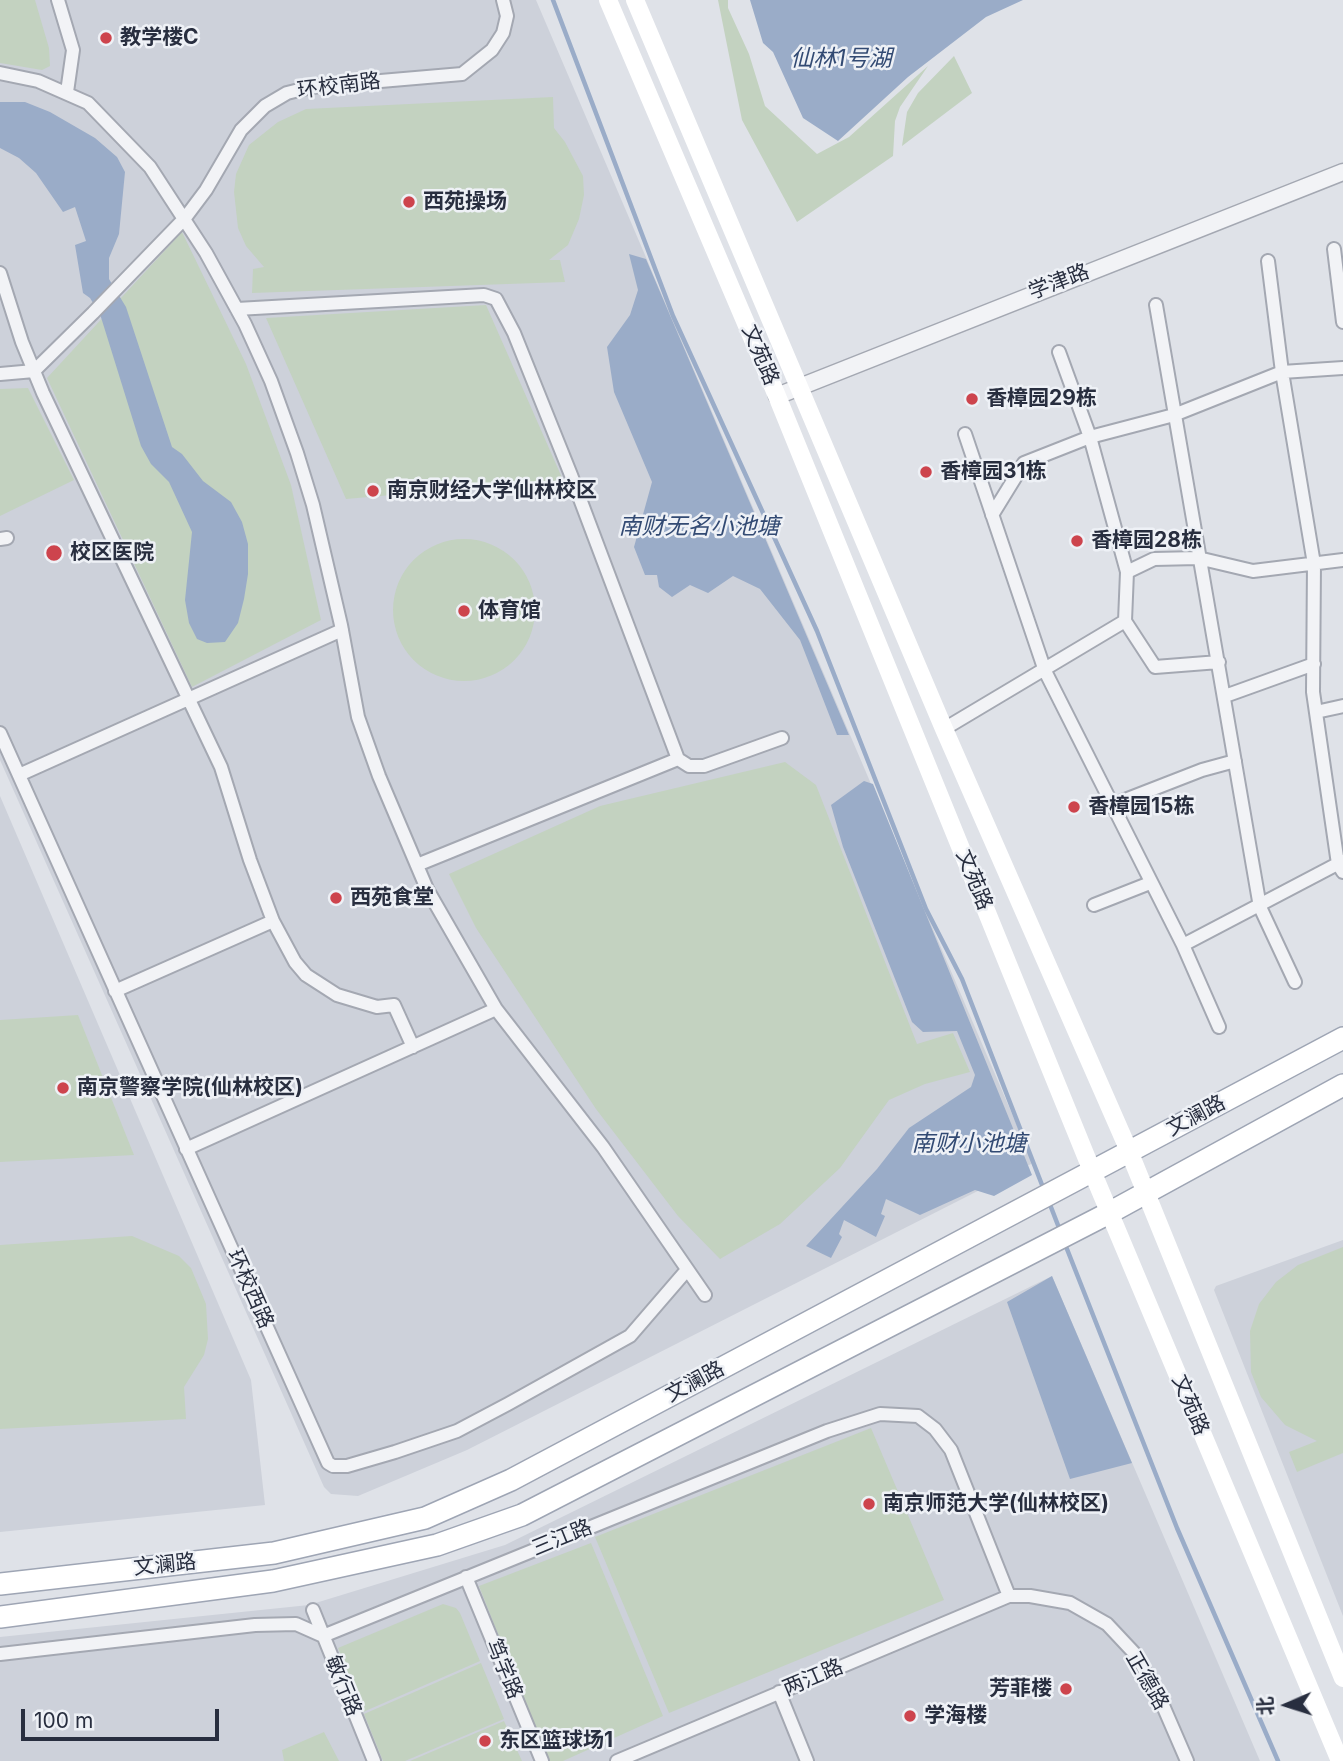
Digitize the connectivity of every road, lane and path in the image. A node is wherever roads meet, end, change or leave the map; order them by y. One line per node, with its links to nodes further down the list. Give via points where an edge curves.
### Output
1 (58, 0): 6 (street, via 73,50)
2 (503, 0): 8 (street, 环校南路, via 507,16 503,33 492,50 463,74 311,87 286,93 265,106 241,130)
3 (608, 0): 21 (main road, 文苑路)
4 (635, 0): 20 (main road, 文苑路)
5 (0, 73): 6 (street)
6 (67, 92): 8 (street, via 88,103 115,128 150,167)
7 (1343, 173): 20 (street, 学津路)
8 (185, 218): 13 (street); 17 (street, 环校南路)
9 (1334, 249): 14 (street)
10 (1268, 261): 18 (street)
11 (0, 273): 17 (street)
12 (1156, 305): 22 (street)
13 (237, 309): 31 (street, via 271,381 297,453); 42 (street, via 484,295 496,299 566,463)
14 (1343, 322)
15 (1059, 352): 24 (street)
16 (1343, 368): 18 (street)
17 (34, 371): 19 (street); 36 (street)
18 (1282, 372): 22 (street); 28 (street)
19 (0, 374)
20 (800, 387): 21 (street, 学津路); 39 (main road, 文苑路)
21 (777, 396): 62 (main road, 文苑路)
22 (1174, 415): 24 (street); 26 (street)
23 (965, 434): 25 (street)
24 (1090, 437): 25 (street, via 1024,463); 29 (street)
25 (992, 515): 34 (street)
26 (1198, 558): 28 (street, via 1253,571); 29 (street, via 1154,559); 32 (street)
27 (1343, 560): 28 (street)
28 (1314, 564): 33 (street)
29 (1127, 572): 30 (street)
30 (1125, 621): 32 (street, via 1155,667); 34 (street)
31 (342, 630): 36 (street); 46 (street, via 358,716)
32 (1219, 662): 35 (street)
33 (1314, 664): 35 (street); 38 (street)
34 (1045, 671): 39 (street); 45 (street)
35 (1225, 696): 43 (street)
36 (189, 698): 44 (street); 51 (street, via 221,767)
37 (1343, 706): 38 (street)
38 (1316, 712): 47 (street)
39 (944, 729): 61 (main road, 文苑路)
40 (0, 733): 44 (street, 环校西路)
41 (782, 738): 42 (street, via 704,766 689,766)
42 (678, 759): 46 (street)
43 (1236, 761): 45 (street); 50 (street)
44 (19, 775): 54 (street, 环校西路)
45 (1112, 805): 48 (street)
46 (417, 865): 55 (street)
47 (1341, 866): 50 (street)
48 (1150, 883): 49 (street); 52 (street)
49 (1094, 905)
50 (1260, 907): 52 (street); 53 (street)
51 (273, 921): 54 (street); 58 (street, via 295,962 320,985 357,1003 394,1005)
52 (1182, 945): 56 (street)
53 (1295, 982)
54 (115, 990): 60 (street, 环校西路)
55 (496, 1009): 58 (street); 65 (street, via 603,1147)
56 (1219, 1027)
57 (1343, 1038): 61 (main road, 文澜路)
58 (413, 1047): 60 (street)
59 (1343, 1085): 63 (main road, 文澜路)
60 (187, 1149): 65 (street, 环校西路, via 333,1466 348,1466 457,1431 604,1353 630,1336)
61 (1129, 1151): 62 (main road, 文澜路); 63 (main road, 文苑路)
62 (1092, 1171): 64 (main road, 文苑路); 68 (main road, 文澜路, via 511,1480 425,1518 274,1553)
63 (1144, 1194): 64 (main road, 文澜路); 74 (main road, 文苑路)
64 (1109, 1213): 71 (main road, 文澜路, via 522,1515 437,1545 273,1581); 81 (main road, 文苑路)
65 (686, 1271): 66 (street)
66 (705, 1295)
67 (466, 1577): 69 (street, 三江路, via 828,1432 880,1414 898,1413 918,1416 951,1450); 72 (street, 三江路); 77 (street, 笃学路)
68 (0, 1584)
69 (1009, 1596): 75 (street, 两江路); 80 (street, 正德路, via 1070,1604 1107,1623 1137,1656)
70 (313, 1610): 72 (street, 敏行路)
71 (0, 1617)
72 (323, 1636): 73 (street, via 296,1624 255,1625); 76 (street, 敏行路)
73 (0, 1654)
74 (1343, 1678)
75 (779, 1692): 78 (street, 两江路); 79 (street)
76 (373, 1761)
77 (542, 1761)
78 (617, 1761)
79 (807, 1761)
80 (1186, 1761)
81 (1340, 1761)

